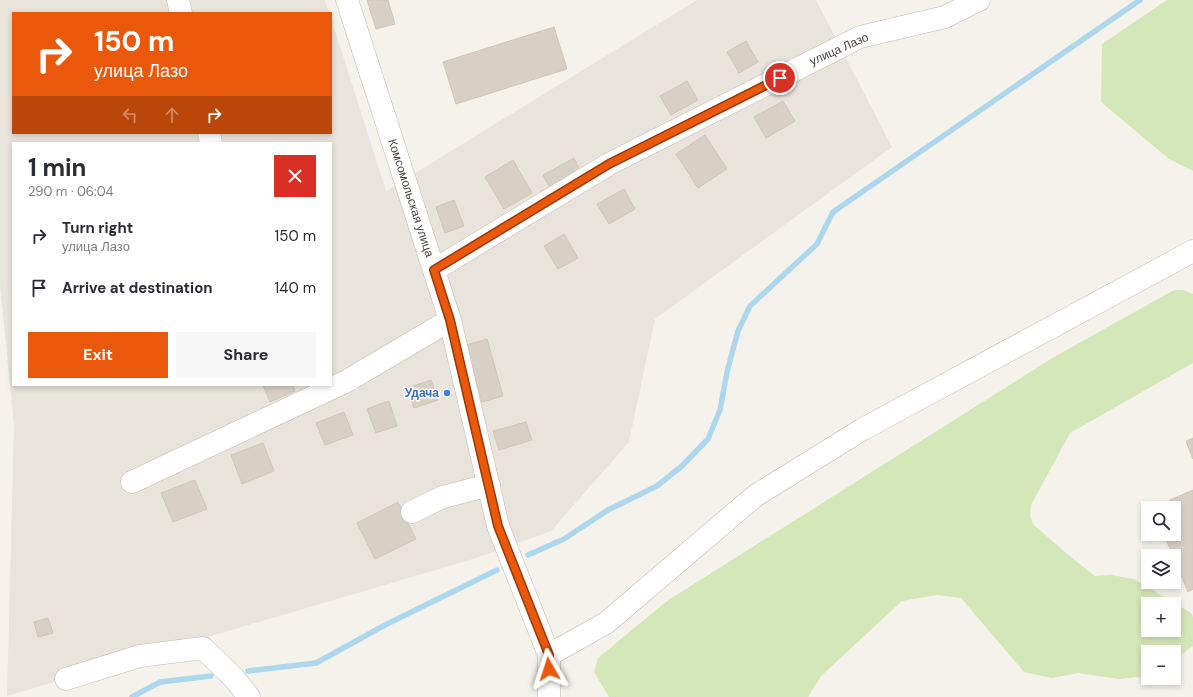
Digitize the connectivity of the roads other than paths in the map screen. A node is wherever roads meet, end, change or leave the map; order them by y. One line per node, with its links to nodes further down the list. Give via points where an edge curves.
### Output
1 (178, 0): 4 (street)
2 (347, 0): 6 (street, Комсомольская улица)
3 (979, 0): 6 (street, улица Лазо, via 945,17 860,37 609,164)
4 (182, 12)
5 (1193, 251): 11 (street, via 863,429 755,496 606,623)
6 (434, 270): 7 (street, Комсомольская улица)
7 (450, 320): 8 (street, via 347,381); 9 (street, Комсомольская улица)
8 (132, 482)
9 (489, 486): 10 (street, via 443,497); 11 (street, Комсомольская улица, via 498,526)
10 (412, 512)
11 (549, 655): 14 (street, Комсомольская улица)
12 (66, 679): 13 (street, via 140,656 203,648 234,678)
13 (249, 697)
14 (549, 697)

